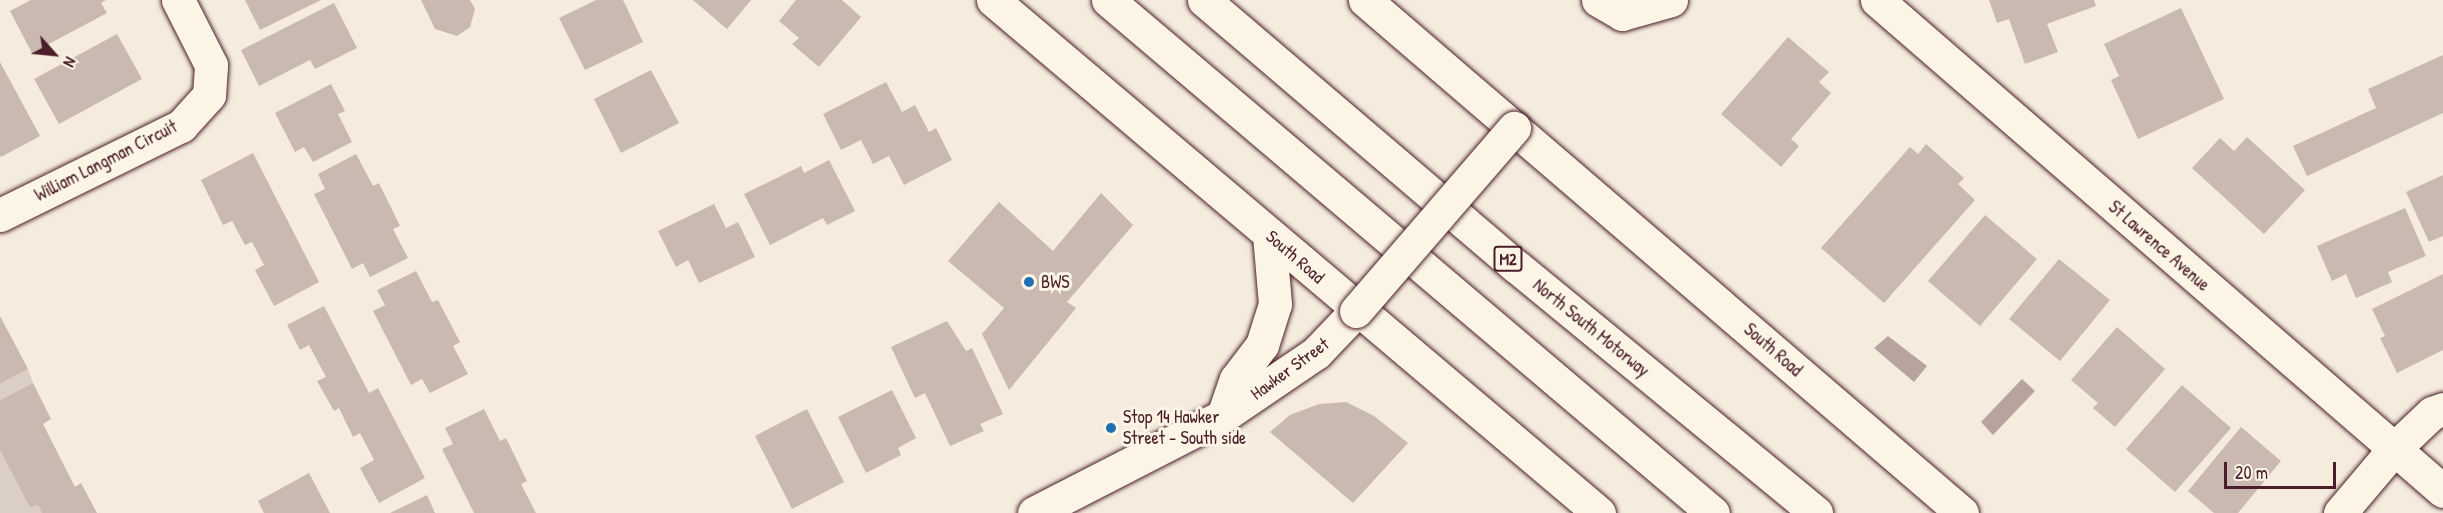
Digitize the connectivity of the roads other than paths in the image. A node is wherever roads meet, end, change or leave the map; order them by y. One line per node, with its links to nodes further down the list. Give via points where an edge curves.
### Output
1 (178, 0): 10 (main road, William Langman Circuit, via 211,65 208,95 181,126)
2 (993, 0): 11 (main road, South Road)
3 (1108, 0): 19 (main road)
4 (1204, 0): 20 (main road, North South Motorway / M2, via 1517,267)
5 (1365, 0): 9 (main road, South Road)
6 (1671, 0): 8 (main road, via 1634,13)
7 (1877, 0): 15 (main road, St Lawrence Avenue)
8 (1605, 5)
9 (1514, 128): 12 (main road, Hawker Street, bridge); 21 (main road, South Road)
10 (0, 215)
11 (1269, 234): 12 (main road, South Road); 14 (main road, via 1275,304 1262,345 1236,379)
12 (1356, 311): 14 (main road, Hawker Street, via 1316,353); 18 (main road, South Road)
13 (2443, 409): 15 (main road, via 2432,413)
14 (1223, 416): 17 (main road, Hawker Street)
15 (2393, 450): 16 (main road, St Lawrence Avenue); 22 (main road)
16 (2443, 491)
17 (1034, 513)
18 (1599, 513)
19 (1713, 513)
20 (1816, 513)
21 (1962, 513)
22 (2340, 513)

